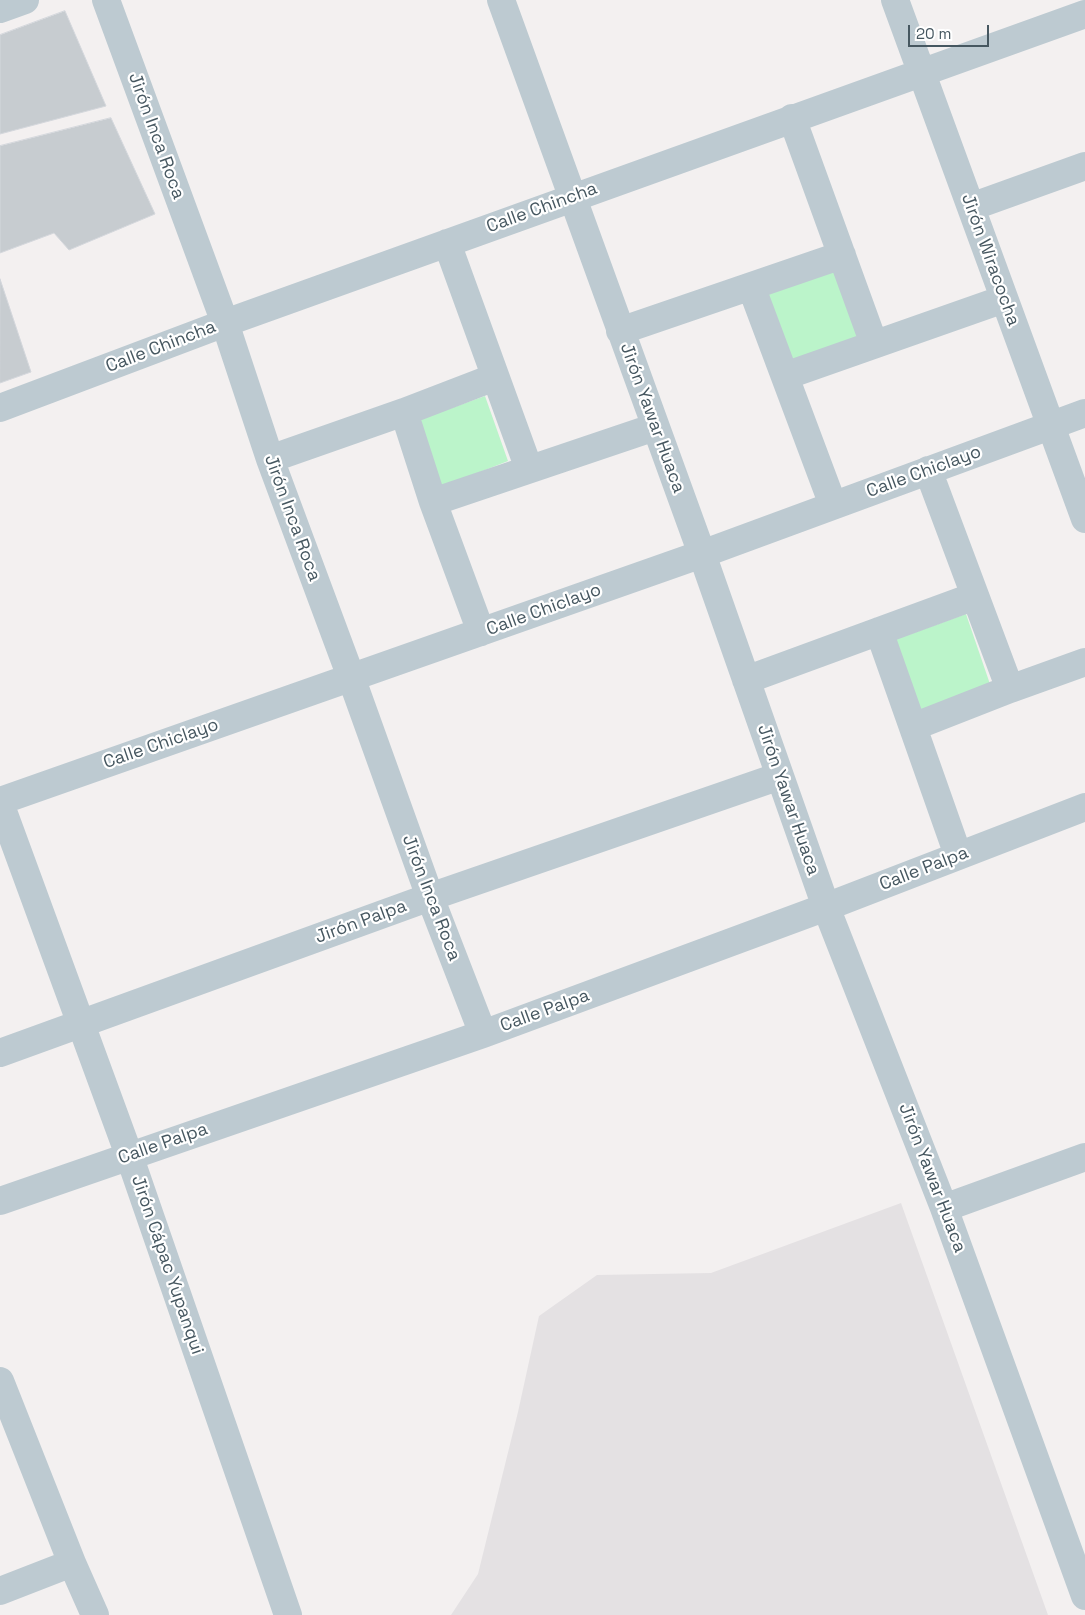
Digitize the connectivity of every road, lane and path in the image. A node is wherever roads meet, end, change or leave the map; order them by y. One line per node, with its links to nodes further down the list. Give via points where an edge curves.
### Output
1 (25, 0): 5 (street)
2 (106, 0): 16 (street, Jirón Inca Roca)
3 (501, 0): 10 (street, Jirón Yawar Huaca)
4 (895, 0): 7 (street, Jirón Wiracocha)
5 (0, 9)
6 (1085, 14): 7 (street, Calle Chincha)
7 (922, 72): 8 (street, Calle Chincha); 11 (street, Jirón Wiracocha)
8 (792, 118): 10 (street, Calle Chincha); 13 (street)
9 (1085, 166): 11 (street)
10 (571, 198): 12 (street, Calle Chincha); 17 (street, Jirón Yawar Huaca)
11 (971, 207): 15 (street, Jirón Wiracocha)
12 (447, 243): 16 (street, Calle Chincha); 20 (street)
13 (842, 255): 14 (street); 18 (street)
14 (751, 286): 17 (street); 19 (street)
15 (1004, 299): 18 (street); 24 (street, Jirón Wiracocha)
16 (225, 323): 21 (street, Calle Chincha); 26 (street, Jirón Inca Roca)
17 (620, 331): 25 (street, Jirón Yawar Huaca)
18 (874, 344): 19 (street)
19 (786, 376): 30 (street)
20 (496, 377): 22 (street); 27 (street)
21 (0, 408)
22 (404, 412): 26 (street); 29 (street)
23 (1085, 413): 24 (street, Calle Chiclayo)
24 (1050, 426): 28 (street, Calle Chiclayo); 31 (street, Jirón Wiracocha)
25 (655, 427): 27 (street); 32 (street, Jirón Yawar Huaca)
26 (270, 459): 37 (street, Jirón Inca Roca)
27 (529, 469): 29 (street)
28 (928, 470): 30 (street, Calle Chiclayo); 33 (street)
29 (433, 502): 35 (street)
30 (833, 505): 32 (street, Calle Chiclayo)
31 (1085, 519)
32 (702, 554): 35 (street, Calle Chiclayo); 38 (street, Jirón Yawar Huaca)
33 (975, 596): 34 (street); 39 (street)
34 (879, 631): 38 (street); 40 (street)
35 (481, 632): 37 (street, Calle Chiclayo)
36 (1085, 662): 39 (street)
37 (351, 677): 42 (street, Calle Chiclayo); 45 (street, Jirón Inca Roca)
38 (746, 680): 41 (street, Jirón Yawar Huaca)
39 (1010, 689): 40 (street)
40 (913, 727): 44 (street)
41 (780, 776): 45 (street, Jirón Palpa); 46 (street, Jirón Yawar Huaca)
42 (0, 802): 47 (street, Jirón Cápac Yupanqui)
43 (1085, 807): 44 (street, Calle Palpa)
44 (958, 855): 46 (street, Calle Palpa)
45 (430, 897): 47 (street, Jirón Palpa); 48 (street, Jirón Inca Roca)
46 (826, 907): 48 (street, Calle Palpa); 53 (street, Jirón Yawar Huaca)
47 (80, 1023): 49 (street, Jirón Palpa); 50 (street, Jirón Cápac Yupanqui)
48 (483, 1034): 50 (street, Calle Palpa)
49 (0, 1053)
50 (129, 1155): 52 (street, Calle Palpa); 59 (street, Jirón Cápac Yupanqui)
51 (1085, 1157): 53 (street)
52 (0, 1201)
53 (944, 1208): 57 (street, Jirón Yawar Huaca)
54 (0, 1381): 55 (street)
55 (72, 1563): 56 (street); 58 (street)
56 (0, 1591)
57 (1085, 1596)
58 (95, 1615)
59 (288, 1615)

